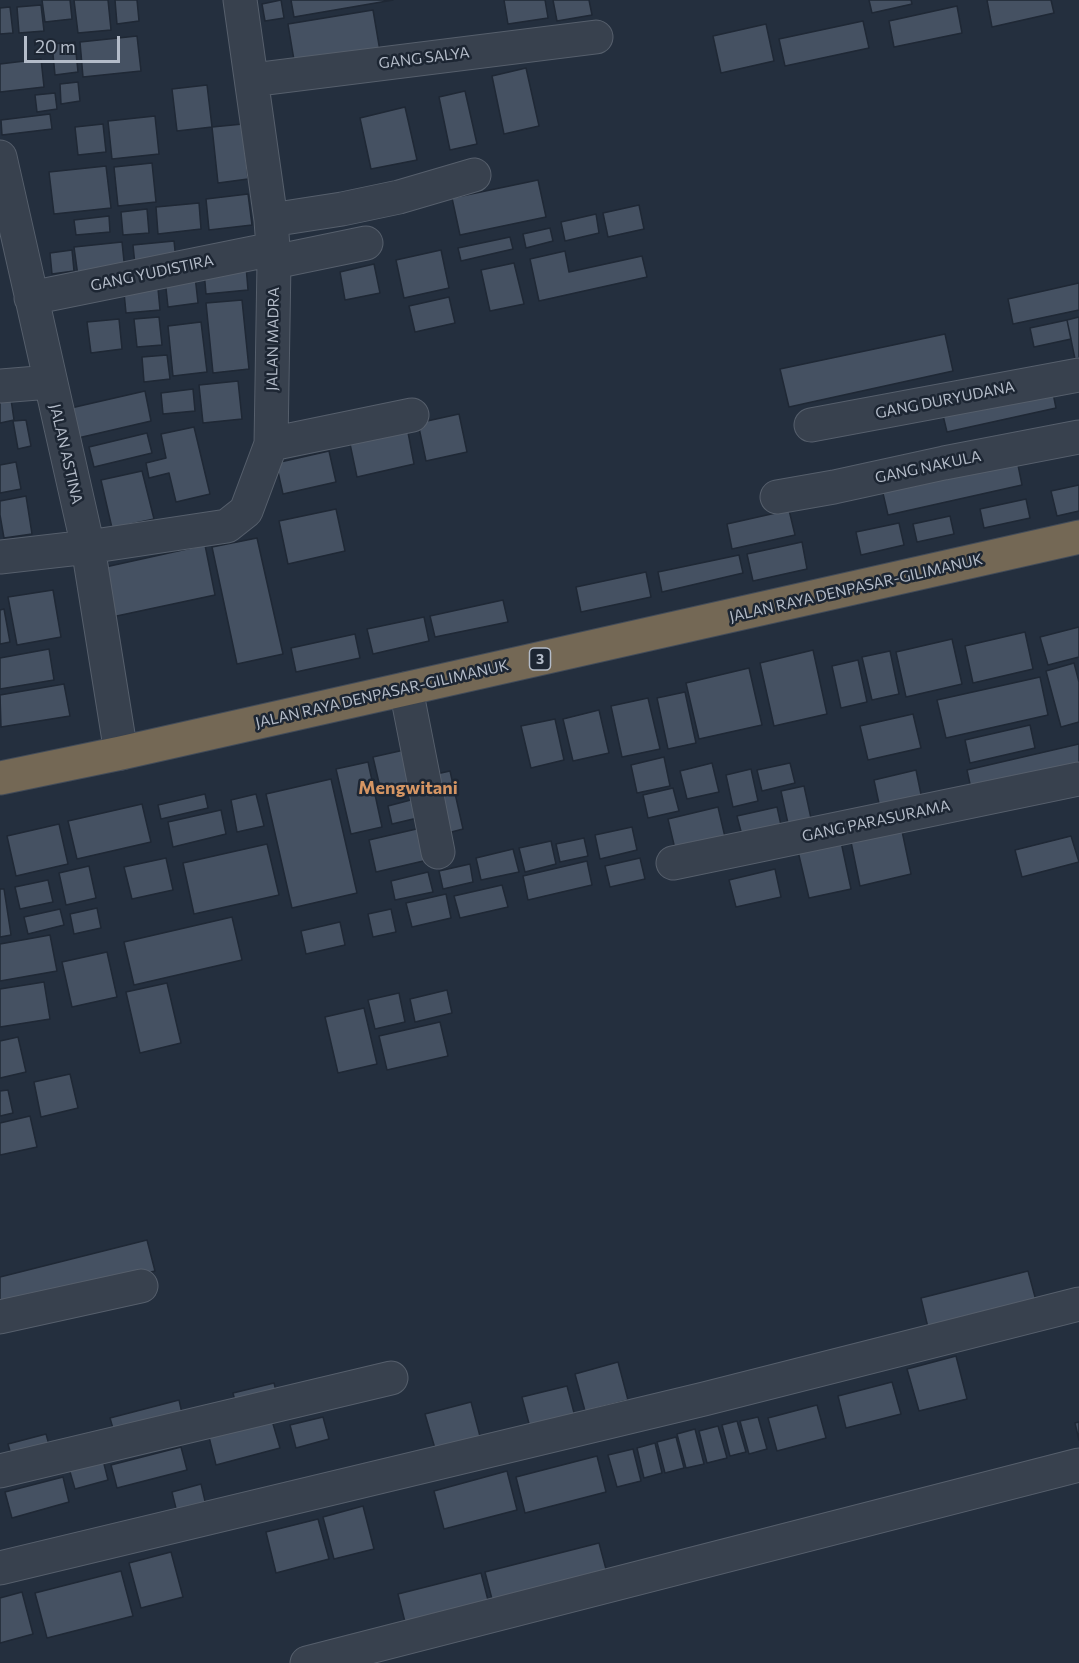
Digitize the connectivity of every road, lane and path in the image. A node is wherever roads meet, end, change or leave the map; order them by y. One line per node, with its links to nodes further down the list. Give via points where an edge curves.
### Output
1 (240, 0): 3 (street, JALAN MADRA)
2 (596, 37): 3 (street, GANG SALYA)
3 (252, 80): 7 (street, JALAN MADRA)
4 (0, 157): 8 (street, JALAN ASTINA)
5 (474, 175): 7 (street, via 342,209)
6 (366, 243): 7 (street)
7 (273, 244): 8 (street, GANG YUDISTIRA); 15 (street, JALAN MADRA)
8 (31, 298): 10 (street, JALAN ASTINA)
9 (1079, 375): 13 (street, GANG DURYUDANA)
10 (50, 381): 11 (street); 18 (street, JALAN ASTINA)
11 (0, 386)
12 (412, 415): 15 (street)
13 (811, 425)
14 (1079, 437): 16 (street, GANG NAKULA)
15 (272, 444): 18 (street, JALAN MADRA, via 246,511 227,526)
16 (777, 496)
17 (1079, 537): 20 (highway, JALAN RAYA DENPASAR-GILIMANUK / 3)
18 (88, 547): 19 (street, JALAN MADRA); 21 (street, JALAN ASTINA)
19 (0, 557)
20 (406, 689): 21 (highway, JALAN RAYA DENPASAR-GILIMANUK / 3); 24 (street)
21 (121, 753): 22 (highway, JALAN RAYA DENPASAR-GILIMANUK / 3)
22 (0, 778)
23 (1079, 779): 25 (street, GANG PARASURAMA)
24 (438, 852)
25 (673, 863)
26 (141, 1286): 28 (street)
27 (1079, 1304): 32 (street, via 693,1402)
28 (0, 1317)
29 (391, 1378): 31 (street)
30 (1079, 1465): 33 (street)
31 (0, 1472)
32 (0, 1568)
33 (307, 1663)

